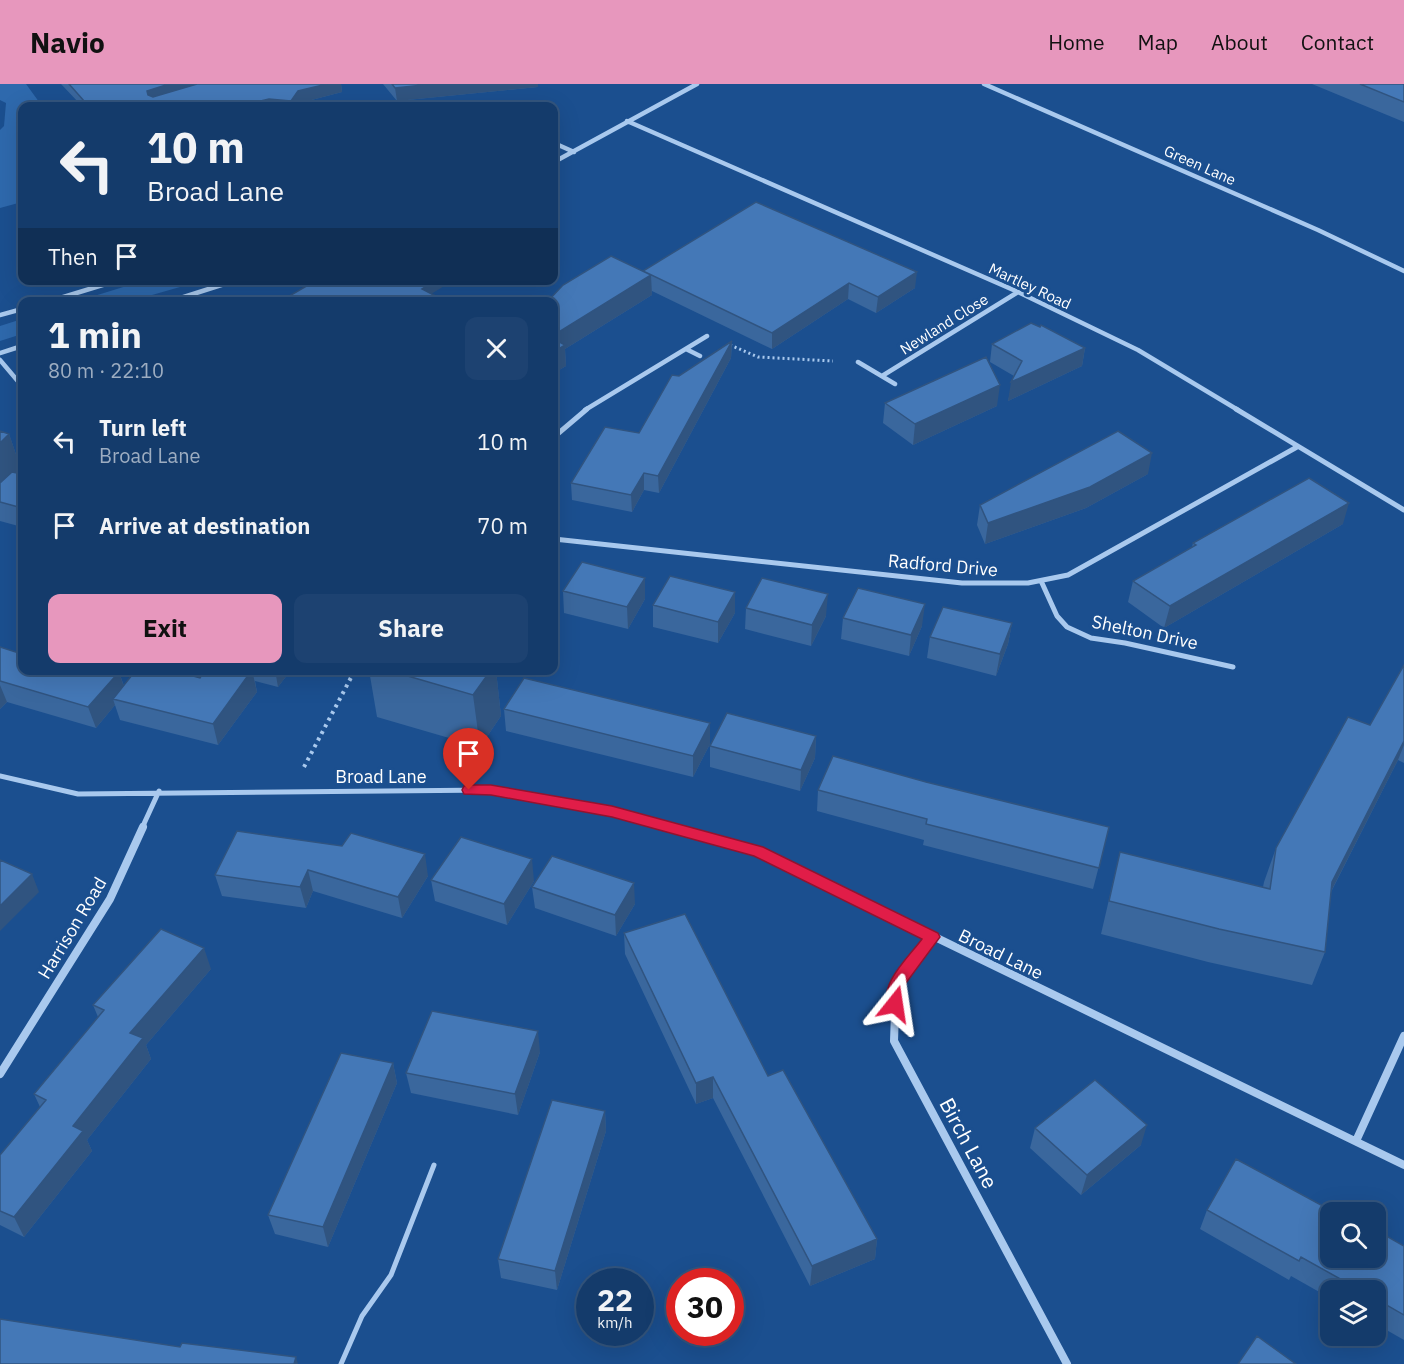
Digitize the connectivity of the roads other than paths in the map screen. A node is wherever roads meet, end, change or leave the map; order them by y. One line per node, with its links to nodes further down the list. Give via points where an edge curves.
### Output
1 (697, 84): 3 (street)
2 (984, 84): 7 (street, Green Lane)
3 (627, 121): 5 (street); 10 (street, Martley Road)
4 (558, 145): 5 (street)
5 (574, 152): 6 (street)
6 (558, 160)
7 (1404, 271)
8 (103, 285): 11 (street)
9 (221, 285): 12 (street)
10 (1018, 292): 22 (street, Newland Close); 26 (street, Martley Road, via 1138,350)
11 (63, 297)
12 (184, 297)
13 (18, 310): 14 (street)
14 (0, 315)
15 (706, 336): 17 (street)
16 (18, 347): 18 (street)
17 (686, 349): 19 (street); 25 (street, via 588,408)
18 (0, 353)
19 (700, 356)
20 (0, 360): 23 (street)
21 (858, 362): 22 (street)
22 (882, 376): 24 (street)
23 (18, 381)
24 (895, 384)
25 (558, 434)
26 (1297, 447): 27 (street, Martley Road); 29 (street, Radford Drive, via 1068,576)
27 (1404, 510)
28 (558, 539): 29 (street, Radford Drive, via 962,583)
29 (1042, 583): 30 (street, Shelton Drive, via 1062,622 1091,638)
30 (1233, 667)
31 (0, 776): 32 (street, Broad Lane, via 78,794)
32 (159, 791): 33 (street, Broad Lane, via 491,790 612,811 758,851); 35 (street, Harrison Road, via 110,899)
33 (932, 937): 36 (street, Broad Lane); 40 (street, Birch Lane, via 896,986 894,1041)
34 (1404, 1036): 36 (street)
35 (0, 1074)
36 (1356, 1141): 38 (street, Broad Lane)
37 (434, 1165): 39 (lane, via 391,1275 362,1316)
38 (1404, 1165)
39 (341, 1364)
40 (1067, 1364)

